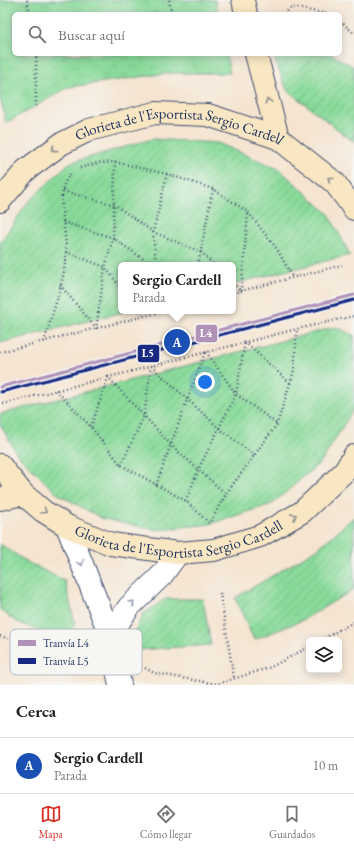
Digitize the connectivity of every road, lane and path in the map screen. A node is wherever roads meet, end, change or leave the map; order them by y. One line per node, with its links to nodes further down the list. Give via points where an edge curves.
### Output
1 (27, 0): 4 (path)
2 (169, 0): 5 (path)
3 (243, 0): 6 (street)
4 (30, 12)
5 (172, 12)
6 (246, 12)
7 (286, 12): 8 (path, via 292,7)
8 (317, 12)
9 (342, 23): 10 (path)
10 (354, 33)
11 (36, 56): 13 (path)
12 (257, 56): 14 (street, one-way to 12)
13 (36, 106)
14 (278, 138): 21 (street, Glorieta de l'Esportista Sergio Cardell, one-way to 21, via 208,115 155,113 89,130 61,144 26,170); 23 (street, Glorieta de l'Esportista Sergio Cardell, one-way to 14, via 335,183)
15 (115, 162): 16 (path, via 98,163); 18 (path); 22 (path)
16 (77, 169)
17 (72, 173): 20 (path, via 67,177)
18 (167, 174): 19 (path); 26 (path)
19 (212, 189): 24 (path); 29 (path)
20 (63, 191): 22 (path); 25 (path)
21 (0, 201)
22 (115, 205): 26 (path); 27 (path)
23 (354, 209)
24 (248, 212): 36 (path, via 277,248); 40 (path)
25 (63, 222): 27 (path); 28 (path)
26 (153, 232): 29 (path); 31 (path)
27 (113, 238): 30 (path); 35 (path)
28 (66, 252): 35 (path); 38 (path)
29 (200, 252): 32 (path); 33 (path)
30 (148, 262)
31 (156, 262)
32 (198, 262)
33 (211, 262)
34 (342, 265): 36 (path)
35 (105, 267): 37 (path); 48 (path)
36 (293, 278): 40 (path)
37 (118, 284)
38 (60, 285): 48 (path); 49 (path)
39 (236, 286): 40 (path)
40 (242, 291): 41 (path)
41 (236, 293)
42 (141, 314): 46 (path)
43 (144, 314): 46 (path)
44 (154, 314): 46 (path)
45 (354, 316): 47 (path)
46 (143, 317): 48 (path)
47 (297, 328): 50 (path); 55 (path)
48 (96, 329): 49 (path)
49 (44, 342): 51 (path)
50 (245, 342): 52 (path); 55 (path); 57 (path)
51 (0, 352)
52 (206, 352): 53 (path); 57 (path); 58 (path)
53 (151, 366): 54 (path); 58 (path); 60 (path)
54 (108, 377): 56 (path); 60 (path); 62 (path)
55 (291, 384): 61 (path)
56 (56, 390): 59 (path); 62 (path)
57 (236, 394): 61 (path); 63 (path)
58 (188, 400): 63 (path); 64 (path)
59 (3, 404)
60 (144, 416): 64 (path); 68 (path)
61 (277, 424): 65 (path)
62 (91, 427): 68 (path)
63 (220, 429): 65 (path); 69 (path)
64 (172, 446): 69 (path); 70 (path)
65 (255, 456): 72 (path)
66 (354, 456): 76 (street, Glorieta de l'Esportista Sergio Cardell, one-way to 66, via 214,550 260,536 302,512 345,471)
67 (0, 465): 71 (street, Glorieta de l'Esportista Sergio Cardell)
68 (121, 465): 70 (path)
69 (199, 468): 72 (path); 74 (path)
70 (156, 485): 74 (path)
71 (23, 494): 73 (street); 75 (street, Glorieta de l'Esportista Sergio Cardell, one-way to 75)
72 (226, 494): 74 (path, via 210,524)
73 (0, 500)
74 (186, 501)
75 (67, 526): 76 (street, Glorieta de l'Esportista Sergio Cardell, via 111,544); 79 (street, one-way to 79)
76 (178, 554): 80 (street, one-way to 76, via 129,607 162,575)
77 (220, 593): 87 (path)
78 (354, 622): 82 (path)
79 (106, 629)
80 (118, 629)
81 (0, 636): 83 (path)
82 (326, 637)
83 (10, 639)
84 (306, 649): 87 (path, via 271,667)
85 (142, 664): 87 (path, via 154,673 217,684)
86 (118, 675): 88 (street)
87 (234, 679)
88 (120, 685)

